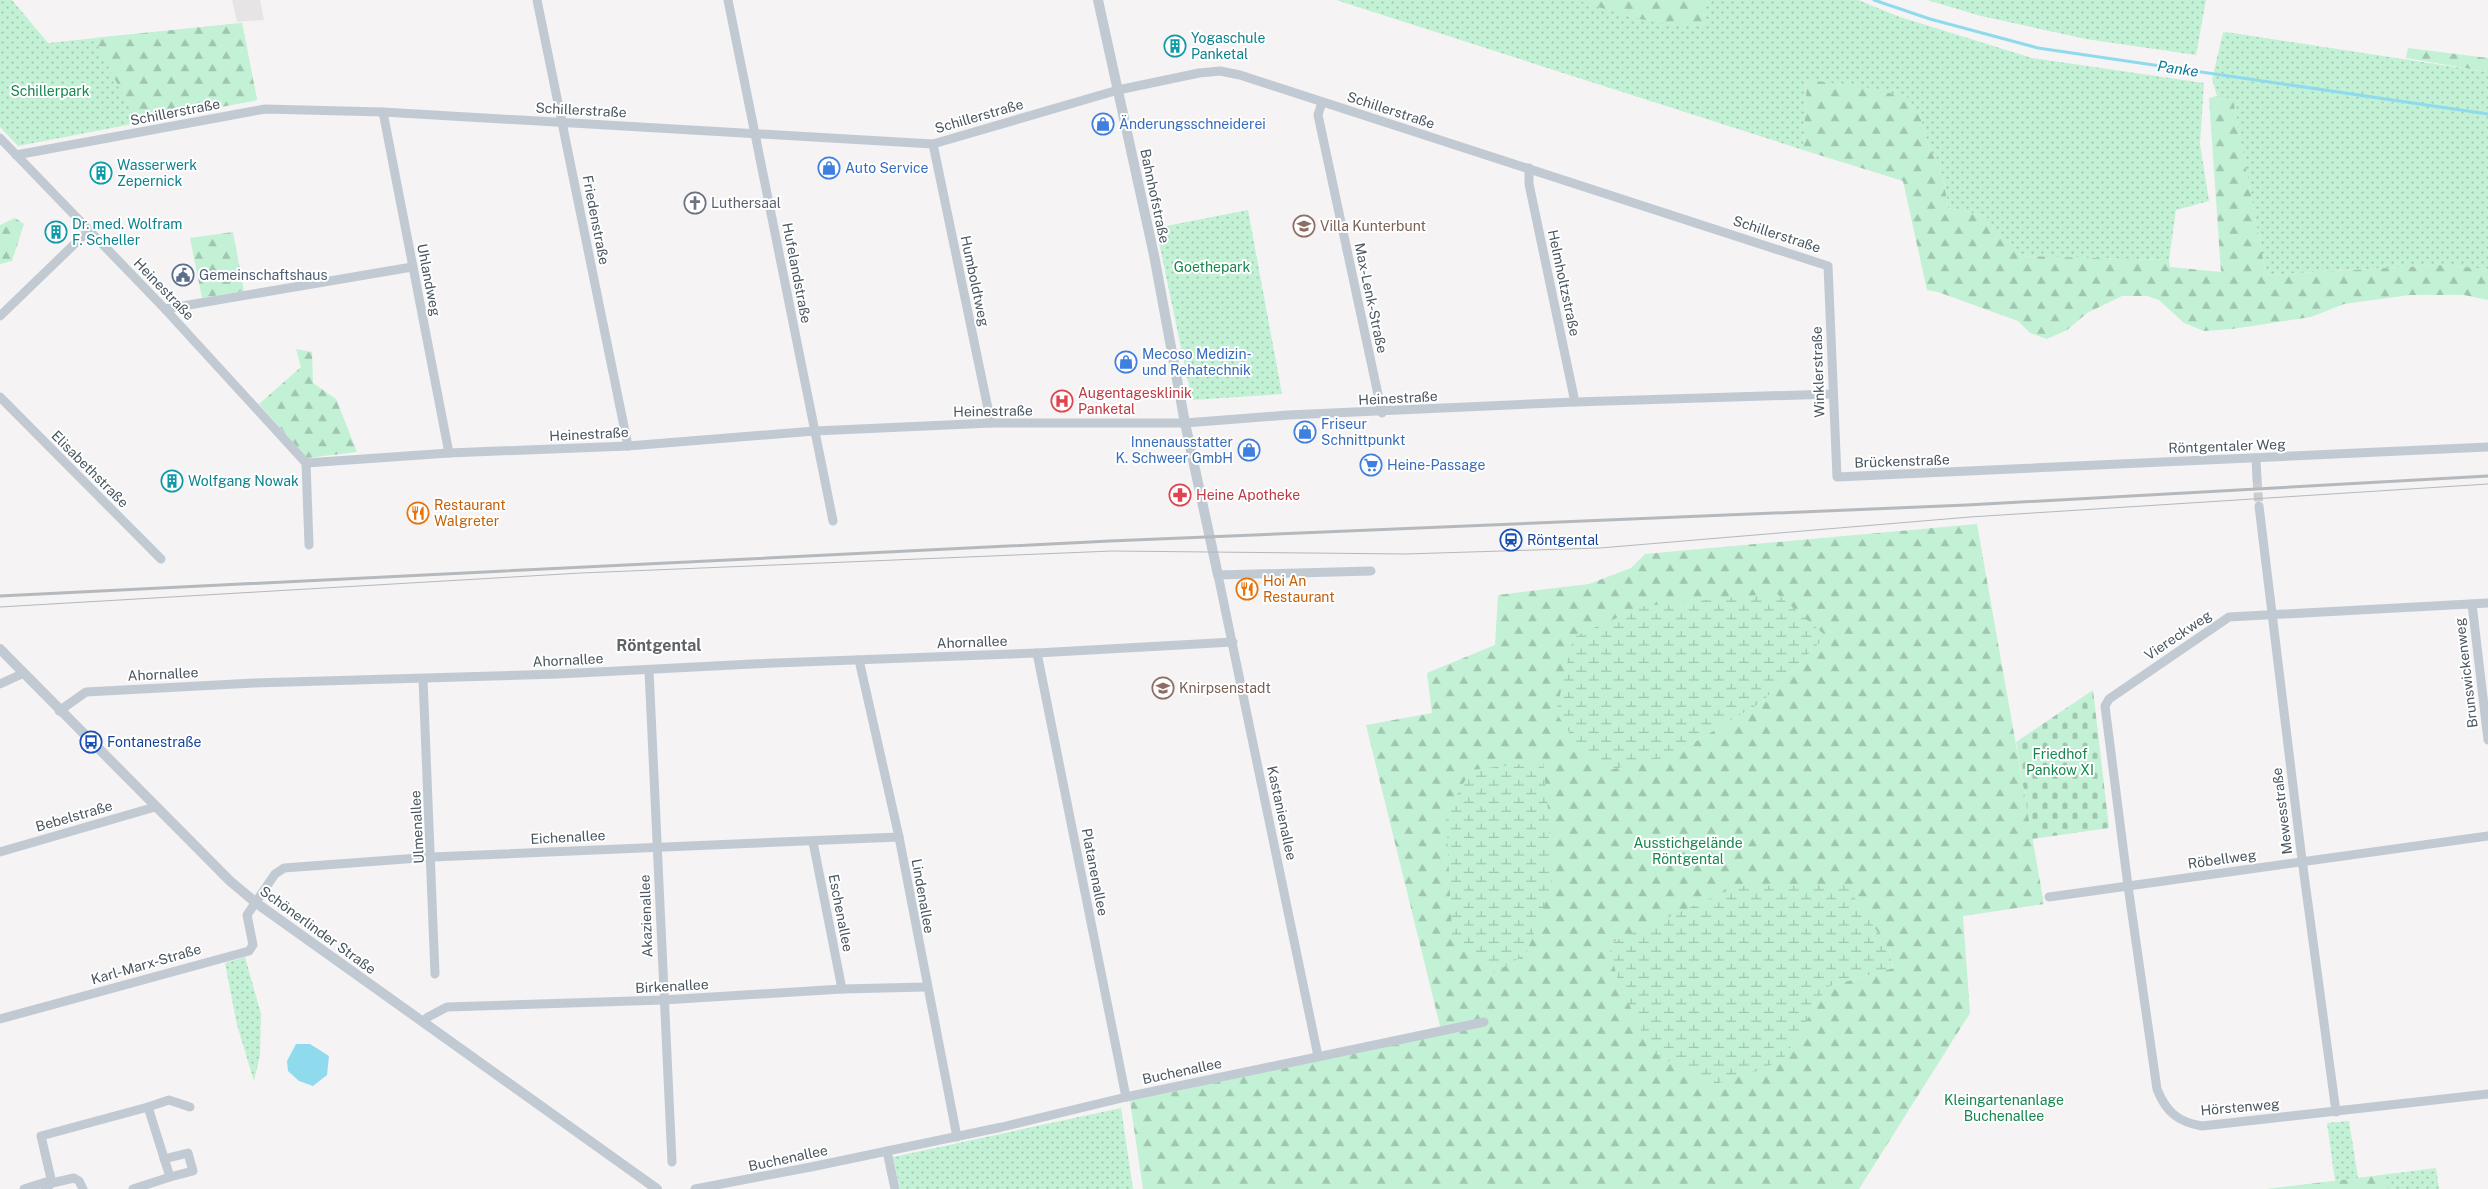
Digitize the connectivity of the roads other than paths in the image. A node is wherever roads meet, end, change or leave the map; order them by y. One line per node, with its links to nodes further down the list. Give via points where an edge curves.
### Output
1 (537, 0): 7 (street, Friedenstraße)
2 (728, 0): 8 (street, Hufelandstraße)
3 (1098, 0): 4 (street, Bahnhofstraße)
4 (1118, 90): 5 (street, Schillerstraße, via 1220,71); 10 (street, Schillerstraße); 23 (street, Bahnhofstraße)
5 (1322, 102): 12 (street, Schillerstraße); 21 (street, Max-Lenk-Straße, via 1318,115)
6 (383, 112): 7 (street, Schillerstraße); 11 (street, Schillerstraße, via 265,109); 15 (street, Uhlandweg)
7 (563, 123): 8 (street, Schillerstraße); 25 (street, Friedenstraße)
8 (755, 132): 10 (street, Schillerstraße); 24 (street, Hufelandstraße)
9 (0, 138): 11 (street, Heinestraße)
10 (933, 144): 22 (street, Humboldtweg)
11 (16, 155): 13 (street, Heinestraße)
12 (1529, 168): 14 (street, Schillerstraße); 20 (street, Helmholtzstraße, via 1529,184)
13 (88, 232): 16 (street, Heinestraße); 17 (street)
14 (1828, 266): 18 (street, Winklerstraße)
15 (412, 267): 16 (street); 27 (street, Uhlandweg)
16 (165, 309): 29 (street, Heinestraße)
17 (0, 316)
18 (1832, 394): 20 (street, Heinestraße); 31 (street, Winklerstraße)
19 (0, 397): 36 (street, Elisabethstraße)
20 (1576, 402): 21 (street, Heinestraße)
21 (1382, 413): 23 (street, Heinestraße, via 1290,415)
22 (991, 423): 23 (street, Heinestraße); 24 (street, Heinestraße)
23 (1186, 423): 38 (street, Bahnhofstraße)
24 (815, 431): 25 (street, Heinestraße); 34 (street, Hufelandstraße)
25 (628, 446): 27 (street, Heinestraße)
26 (2488, 448): 28 (street, Röntgentaler Weg)
27 (449, 453): 29 (street, Heinestraße)
28 (2256, 458): 30 (street, Röntgentaler Weg); 32 (street)
29 (306, 463): 35 (street)
30 (1968, 472): 31 (street, Brückenstraße)
31 (1837, 477)
32 (2258, 479)
33 (2259, 506): 41 (street, Mewesstraße)
34 (833, 521)
35 (309, 545)
36 (161, 559)
37 (1371, 572): 38 (street)
38 (1218, 575): 42 (street, Kastanienallee)
39 (2488, 603): 40 (street, Viereckweg)
40 (2472, 604): 41 (street, Viereckweg); 51 (street, Brunswickenweg)
41 (2272, 615): 59 (street, Mewesstraße); 60 (street, Viereckweg, via 2230,617 2106,702)
42 (1233, 642): 44 (street, Ahornallee); 70 (street, Kastanienallee)
43 (0, 649): 47 (street, Schönerlinder Straße)
44 (1037, 653): 45 (street, Ahornallee); 72 (street, Platanenallee)
45 (859, 660): 46 (street, Ahornallee); 54 (street, Lindenallee)
46 (649, 670): 48 (street, Ahornallee); 56 (street, Akazienallee)
47 (24, 673): 49 (street); 50 (street, Schönerlinder Straße)
48 (423, 679): 50 (street, Ahornallee, via 254,683 86,692); 58 (street, Ulmenallee)
49 (0, 684)
50 (59, 710): 52 (street, Schönerlinder Straße)
51 (2488, 740)
52 (155, 807): 57 (street, Bebelstraße); 62 (street, Schönerlinder Straße)
53 (2488, 836): 59 (street, Röbellweg)
54 (899, 837): 55 (street, Eichenallee); 64 (street, Lindenallee)
55 (813, 842): 56 (street, Eichenallee); 65 (street, Eschenallee)
56 (657, 847): 58 (street, Eichenallee); 66 (street, Akazienallee)
57 (0, 852)
58 (432, 857): 62 (street, Eichenallee, via 284,868 275,874); 63 (street, Ulmenallee)
59 (2302, 861): 60 (street, Röbellweg); 75 (street, Mewesstraße)
60 (2128, 886): 61 (street, Röbellweg); 75 (street, Hörstenweg, via 2157,1089 2168,1111 2186,1124 2202,1126)
61 (2049, 897)
62 (255, 902): 67 (street, Karl-Marx-Straße, via 247,915 253,945 249,951); 68 (street, Schönerlinder Straße)
63 (435, 974)
64 (926, 987): 65 (street, Birkenallee); 76 (street, Lindenallee)
65 (842, 989): 66 (street, Birkenallee)
66 (663, 1000): 68 (street, Birkenallee, via 447,1007); 79 (street, Akazienallee)
67 (0, 1020)
68 (423, 1022): 85 (street, Schönerlinder Straße)
69 (1484, 1022): 70 (street, Buchenallee)
70 (1318, 1056): 72 (street, Buchenallee)
71 (2488, 1094): 75 (street, Hörstenweg)
72 (1126, 1097): 76 (street, Buchenallee)
73 (148, 1107): 74 (street, via 169,1100); 78 (street); 81 (street, via 41,1136)
74 (190, 1107)
75 (2336, 1112)
76 (957, 1137): 77 (street, Buchenallee)
77 (887, 1152): 86 (street, Buchenallee); 87 (street)
78 (164, 1159): 80 (street); 80 (street, via 188,1153 193,1171)
79 (672, 1162)
80 (170, 1177): 84 (street)
81 (49, 1186): 82 (street, via 46,1182); 83 (street, via 74,1178)
82 (24, 1189)
83 (84, 1189)
84 (133, 1189)
85 (657, 1189)
86 (696, 1189)
87 (895, 1189)

